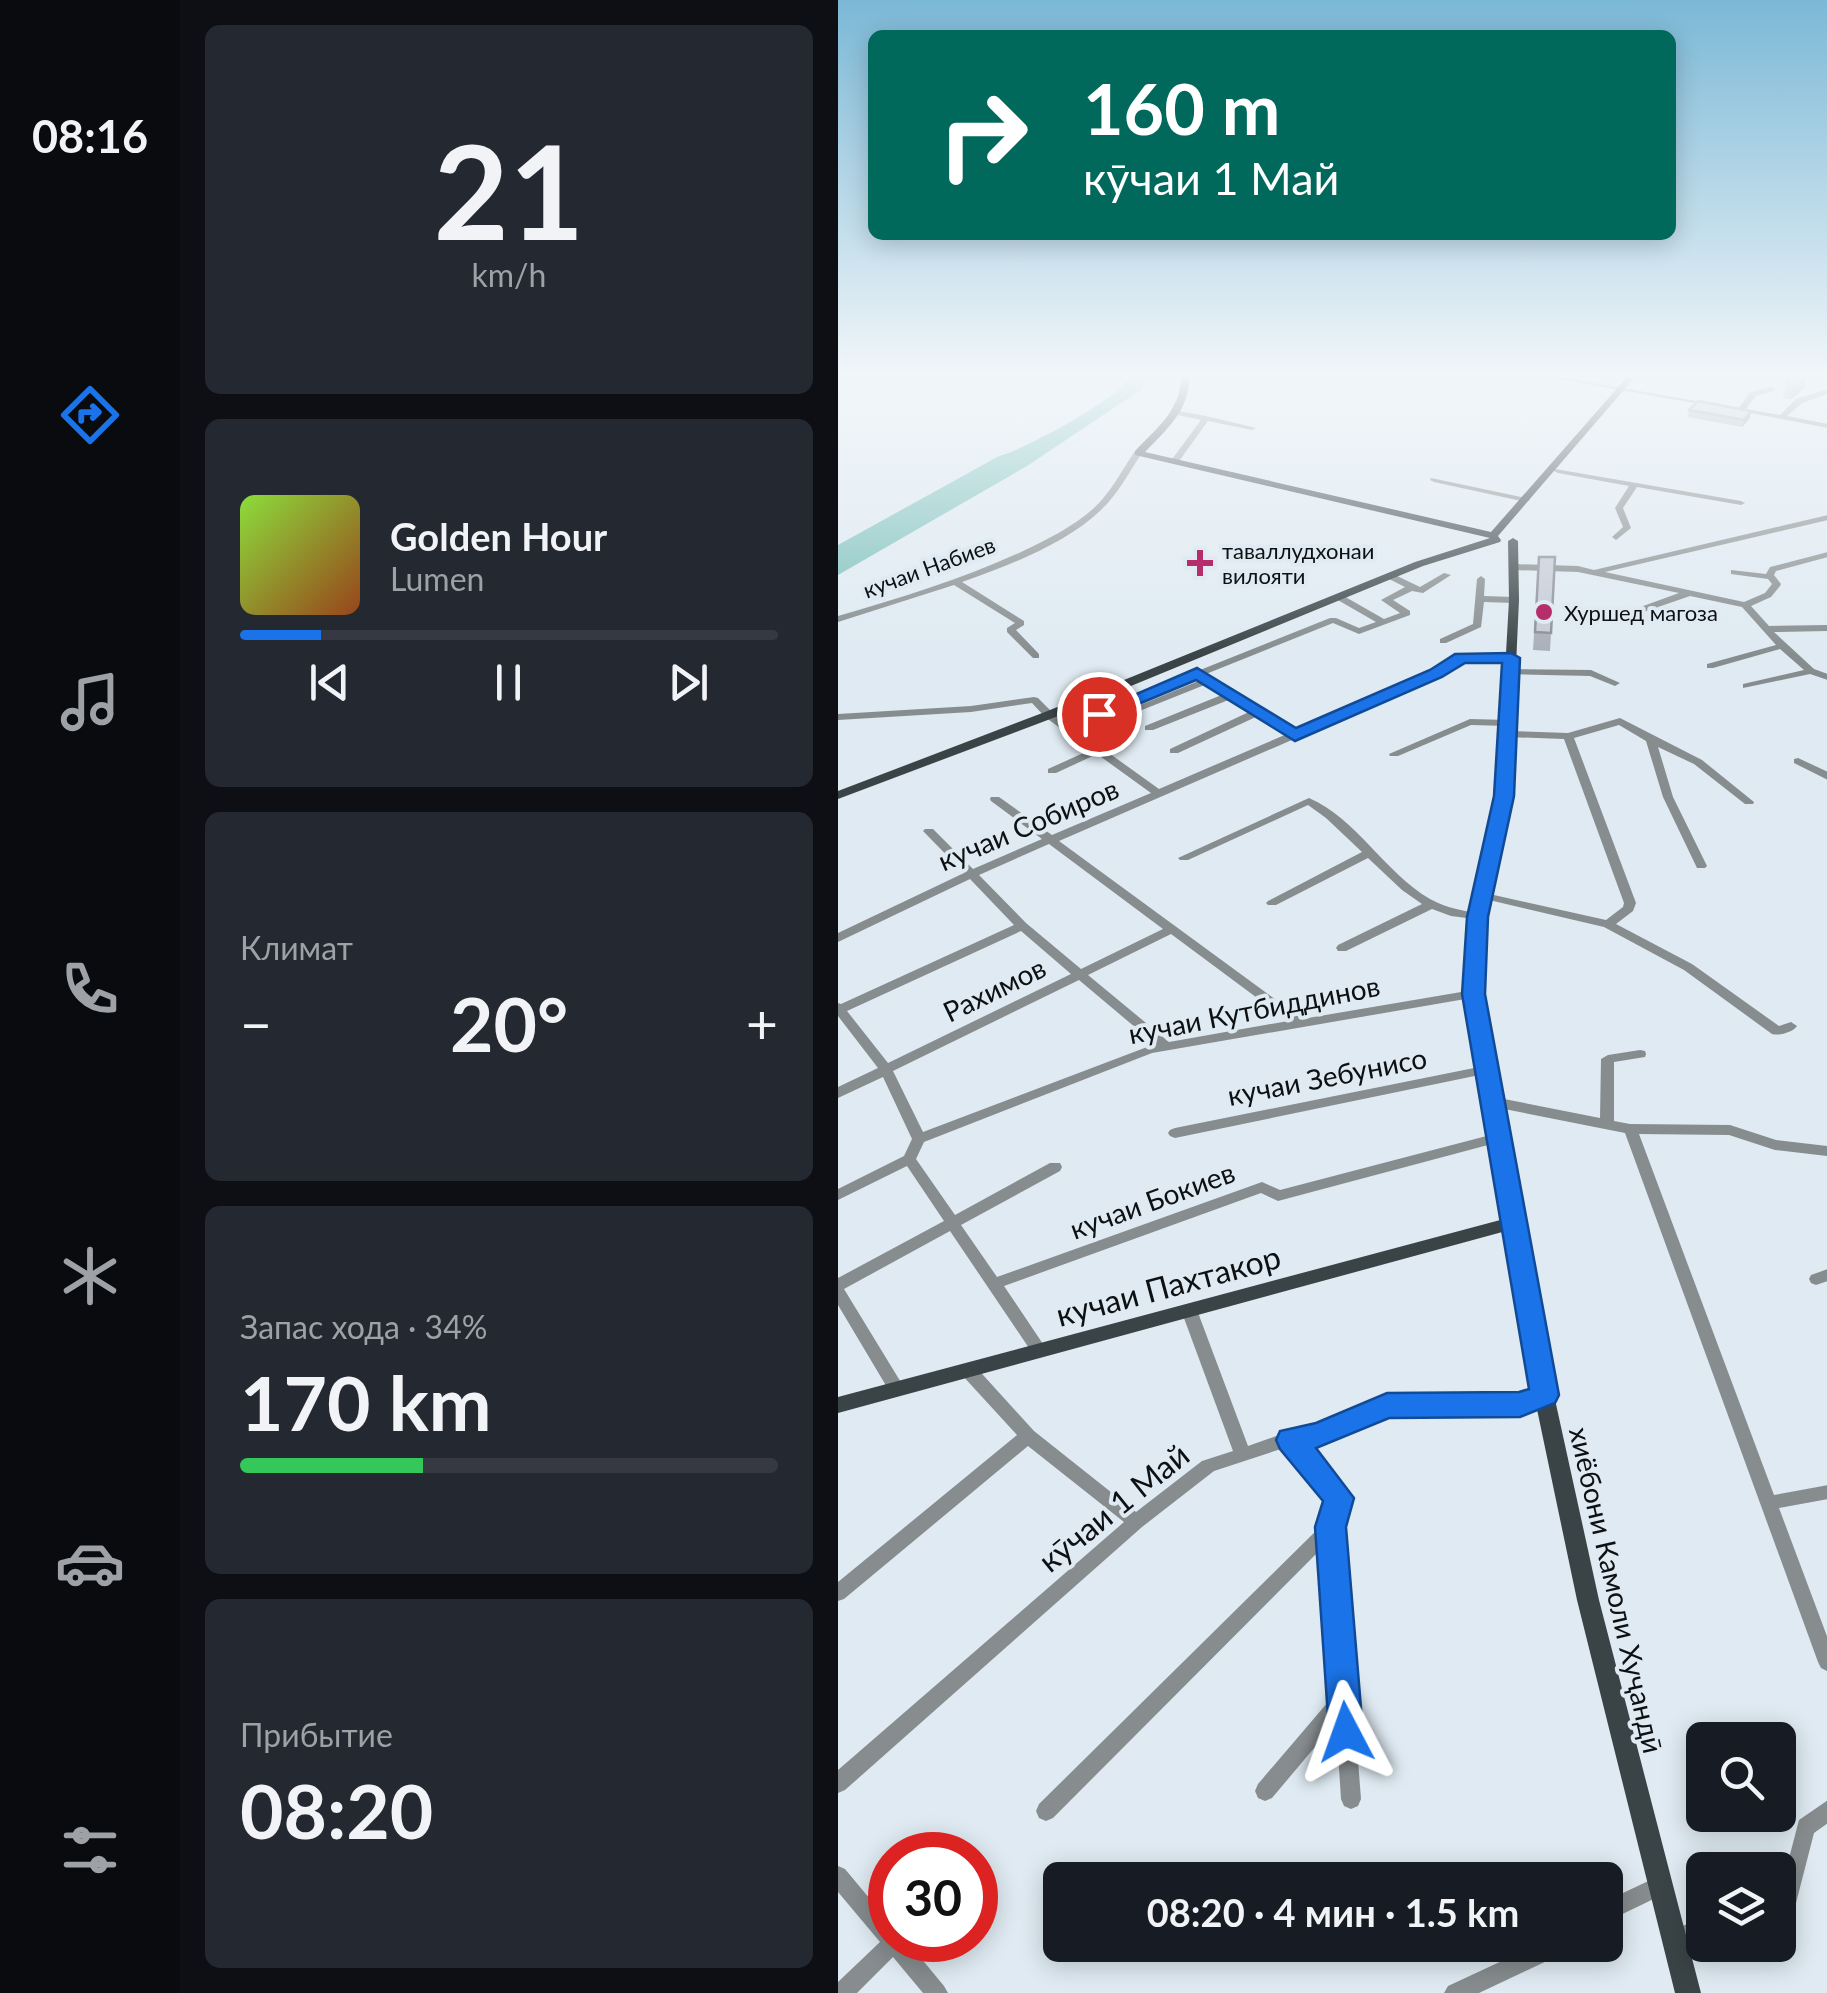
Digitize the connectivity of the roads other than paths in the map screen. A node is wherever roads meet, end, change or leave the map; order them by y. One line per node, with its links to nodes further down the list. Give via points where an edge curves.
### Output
1 (1126, 470): 19 (street, кучаи Набиев, via 1082,522)
2 (1207, 470): 11 (main road)
3 (1556, 470): 7 (main road)
4 (1558, 472): 6 (street); 7 (main road)
5 (1434, 480): 7 (street)
6 (1634, 485): 8 (street); 10 (street, via 1619,508 1627,528)
7 (1530, 501): 11 (main road); 11 (main road)
8 (1741, 503)
9 (1828, 517): 14 (street)
10 (1616, 536)
11 (1505, 543): 14 (street); 15 (main road); 24 (main road, хиёбони Камоли Хуҷандӣ)
12 (1828, 554): 17 (street, via 1773,569)
13 (1734, 572): 17 (street)
14 (1593, 574): 21 (street)
15 (1390, 576): 20 (street); 22 (main road)
16 (1448, 576): 20 (street, via 1425,590)
17 (1772, 578): 25 (street, via 1777,584 1768,594)
18 (1481, 579): 23 (street)
19 (954, 581): 28 (street, кучаи Набиев); 36 (street, via 1020,623 1010,629)
20 (1412, 588): 29 (street, via 1386,600 1408,613)
21 (1692, 592): 25 (street); 26 (street)
22 (1339, 597): 27 (main road); 29 (street)
23 (1480, 599): 24 (street); 33 (street, via 1478,624)
24 (1514, 600): 38 (main road, хиёбони Камоли Хуҷандӣ)
25 (1745, 604): 31 (street)
26 (1638, 611)
27 (1286, 618): 32 (street); 35 (main road)
28 (838, 619)
29 (1384, 622): 32 (street, via 1359,631 1338,619)
30 (1828, 628): 31 (street)
31 (1767, 629): 34 (street)
32 (1306, 630): 37 (street)
33 (1443, 641)
34 (1782, 646): 39 (street); 40 (street)
35 (1211, 648): 37 (street); 43 (main road)
36 (1036, 656)
37 (1230, 660): 41 (street)
38 (1511, 665): 44 (street, кучаи Собиров, via 1591,673); 54 (main road, хиёбони Камоли Хуҷандӣ); 55 (street, кучаи Собиров, via 1461,658)
39 (1710, 666)
40 (1811, 671): 42 (street); 45 (street)
41 (1203, 677): 46 (street); 47 (street); 50 (street)
42 (1828, 677)
43 (1136, 679): 46 (street); 51 (main road)
44 (1615, 684)
45 (1746, 686)
46 (1154, 690): 49 (street)
47 (1231, 695): 48 (street); 53 (street)
48 (1258, 712): 55 (street); 59 (street)
49 (1099, 714)
50 (1123, 714)
51 (1048, 715): 52 (street, via 1034,700); 58 (street); 64 (main road)
52 (838, 717)
53 (1149, 728)
54 (1508, 728): 56 (street); 60 (street, via 1470,722); 74 (main road, хиёбони Камоли Хуҷандӣ, via 1504,796)
55 (1295, 735): 65 (street, кучаи Собиров)
56 (1568, 736): 57 (street, via 1620,721); 78 (street, via 1630,903)
57 (1651, 739): 67 (street, via 1698,762); 72 (street, via 1668,797)
58 (1098, 750): 62 (street); 65 (street)
59 (1174, 750)
60 (1394, 754)
61 (1798, 761): 63 (street)
62 (1052, 770)
63 (1828, 777)
64 (838, 794)
65 (1159, 794): 69 (street, кучаи Собиров)
66 (995, 799): 69 (street)
67 (1749, 802)
68 (929, 831): 73 (street)
69 (1054, 840): 73 (street, кучаи Собиров); 80 (street)
70 (1367, 854): 71 (street, via 1309,800); 75 (street); 76 (street, via 1401,887)
71 (1184, 858)
72 (1701, 866)
73 (969, 876): 79 (street); 81 (street, кучаи Собиров)
74 (1485, 896): 77 (main road, хиёбони Камоли Хуҷандӣ); 78 (street)
75 (1272, 903)
76 (1432, 904): 77 (street); 82 (street)
77 (1478, 917): 84 (main road, хиёбони Камоли Хуҷандӣ)
78 (1608, 924): 87 (street, via 1688,967 1777,1031)
79 (1022, 926): 83 (street); 85 (street)
80 (1172, 928): 83 (street, Рахимов); 86 (street)
81 (838, 938)
82 (1342, 948)
83 (1079, 976): 88 (street); 91 (street, Рахимов)
84 (1473, 994): 86 (street, кучаи Кутбиддинов); 90 (main road, хиёбони Камоли Хуҷандӣ)
85 (839, 1009): 91 (street)
86 (1300, 1024): 88 (street, кучаи Кутбиддинов)
87 (1791, 1026)
88 (1166, 1046): 98 (street, кучаи Кутбиддинов)
89 (1640, 1054): 94 (street, via 1608,1059)
90 (1489, 1069): 93 (main road, хиёбони Камоли Хуҷандӣ); 96 (street, кучаи Зебунисо)
91 (886, 1070): 92 (street, Рахимов); 98 (street)
92 (838, 1093)
93 (1494, 1102): 94 (street); 97 (main road, хиёбони Камоли Хуҷандӣ)
94 (1607, 1124): 95 (street)
95 (1630, 1129): 99 (street, via 1730,1130 1775,1145); 118 (street)
96 (1175, 1133)
97 (1498, 1138): 103 (main road, хиёбони Камоли Хуҷандӣ); 105 (street, кучаи Бокиев, via 1278,1196 1262,1187)
98 (919, 1139): 100 (street)
99 (1828, 1151)
100 (909, 1159): 102 (street); 104 (street)
101 (1054, 1168): 104 (street)
102 (838, 1195)
103 (1513, 1223): 108 (main road, кучаи Пахтакор); 112 (main road, хиёбони Камоли Хуҷандӣ)
104 (955, 1224): 105 (street); 106 (street)
105 (996, 1283): 109 (street)
106 (838, 1284)
107 (838, 1292): 111 (street)
108 (1189, 1310): 109 (main road, кучаи Пахтакор); 116 (street)
109 (1039, 1350): 110 (main road, кучаи Пахтакор)
110 (968, 1370): 111 (main road, кучаи Пахтакор); 114 (street)
111 (897, 1389): 113 (main road, кучаи Пахтакор)
112 (1544, 1395): 115 (street, кӯчаи 1 Май, via 1520,1404 1387,1406); 131 (main road, хиёбони Камоли Хуҷандӣ)
113 (838, 1406)
114 (1028, 1436): 119 (street); 121 (street)
115 (1291, 1440): 116 (street, кӯчаи 1 Май); 120 (street, via 1339,1498)
116 (1243, 1455): 119 (street, кӯчаи 1 Май, via 1208,1466)
117 (1828, 1492): 118 (street)
118 (1768, 1503): 122 (street)
119 (1136, 1522): 124 (street, кӯчаи 1 Май)
120 (1330, 1527): 123 (street); 128 (street)
121 (838, 1593)
122 (1827, 1662)
123 (1343, 1699): 125 (street); 126 (street)
124 (838, 1783)
125 (1265, 1791)
126 (1351, 1799)
127 (1828, 1810): 129 (street, via 1806,1827)
128 (1046, 1811)
129 (1796, 1868)
130 (838, 1876): 133 (street)
131 (1659, 1886): 132 (street); 135 (main road, хиёбони Камоли Хуҷандӣ)
132 (1623, 1904)
133 (868, 1912)
134 (1686, 1934): 135 (street)
135 (1674, 1939): 142 (main road, хиёбони Камоли Хуҷандӣ)
136 (871, 1962): 139 (street)
137 (911, 1962): 140 (street)
138 (1522, 1962): 141 (street)
139 (842, 1993)
140 (937, 1993)
141 (1454, 1993)
142 (1688, 1993)

